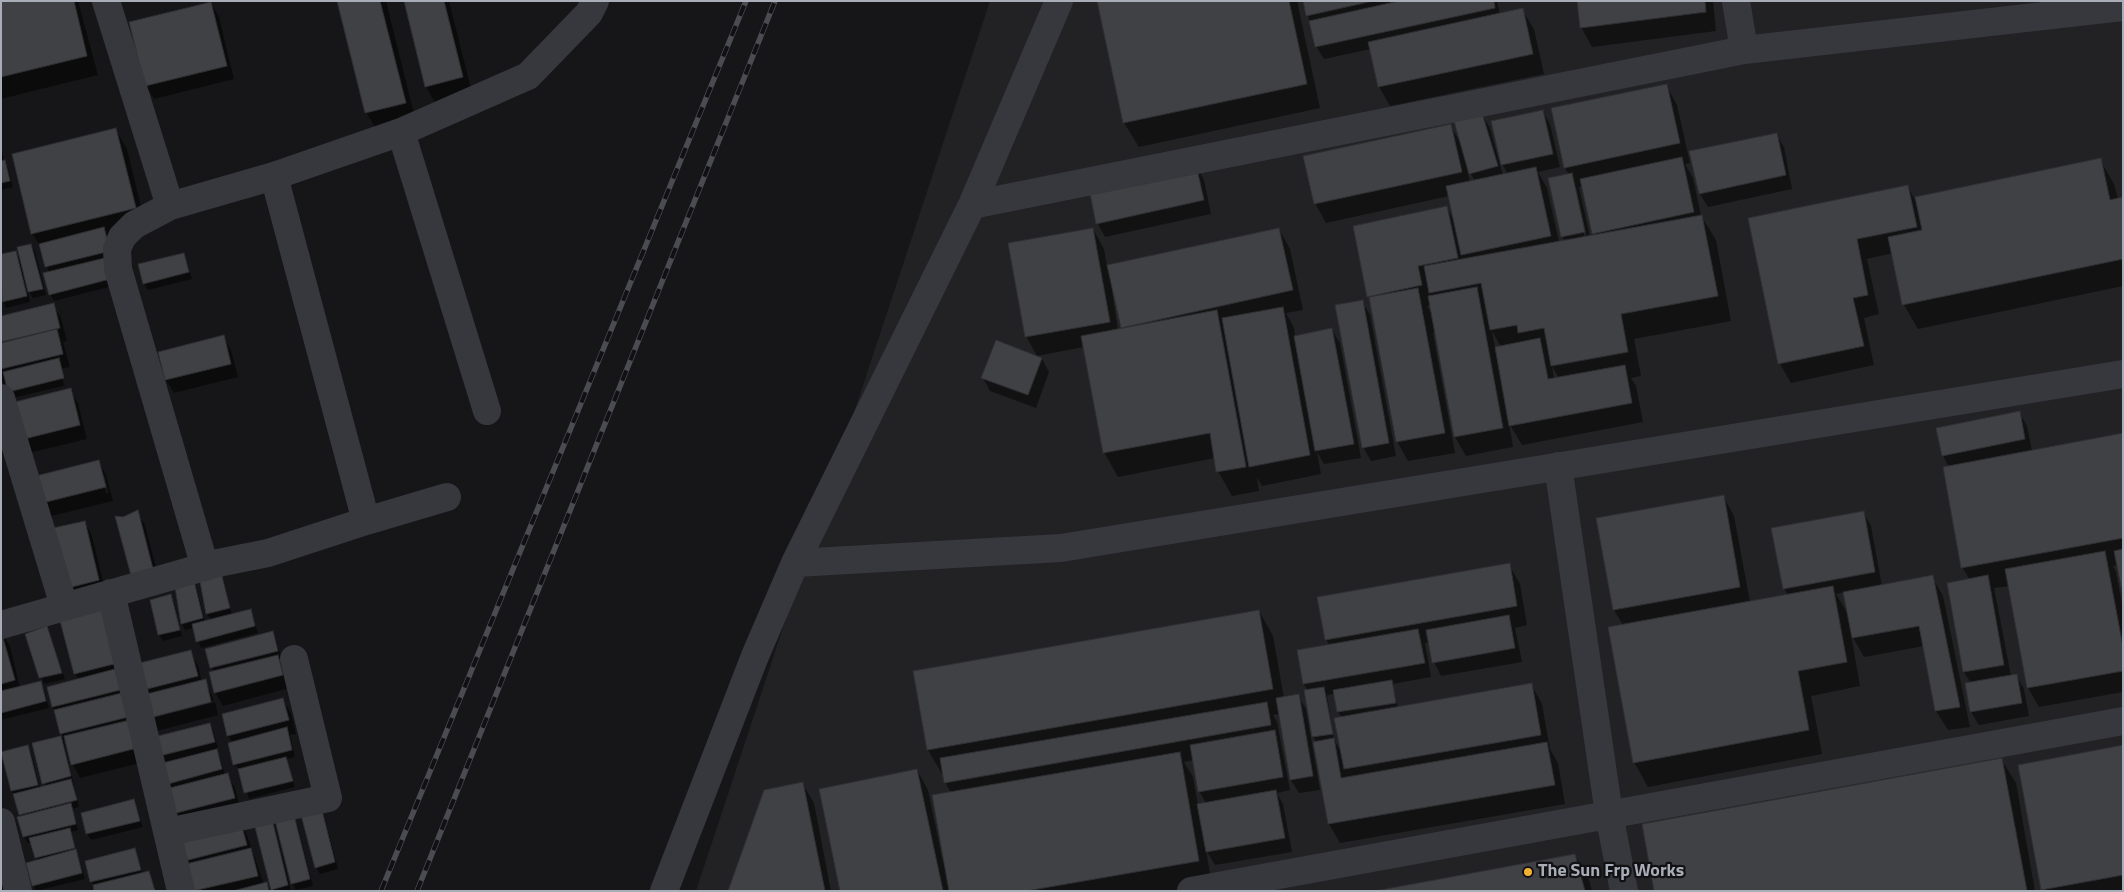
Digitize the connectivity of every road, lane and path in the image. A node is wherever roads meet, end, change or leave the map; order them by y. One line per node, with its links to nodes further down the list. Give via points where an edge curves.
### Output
1 (106, 1): 10 (street)
2 (595, 1): 7 (street, via 589,13 528,76)
3 (1058, 1): 9 (street)
4 (1736, 1): 6 (street)
5 (2123, 7): 6 (street)
6 (1744, 50): 9 (street)
7 (401, 132): 8 (street); 13 (street)
8 (274, 176): 10 (street); 16 (street)
9 (972, 205): 17 (street)
10 (170, 206): 18 (street, via 134,226 122,238 117,249 118,269)
11 (2123, 374): 14 (street)
12 (1, 398): 20 (street)
13 (487, 411)
14 (1558, 466): 17 (street, via 1061,548); 24 (street)
15 (447, 497): 16 (street)
16 (366, 521): 18 (street, via 268,553)
17 (795, 563): 30 (street, via 755,656)
18 (204, 567): 19 (street)
19 (111, 593): 20 (street); 26 (street)
20 (64, 606): 21 (street)
21 (1, 625)
22 (294, 659): 26 (street, via 328,798)
23 (2123, 720): 24 (street)
24 (1609, 814): 27 (street); 31 (street)
25 (1, 822): 28 (street)
26 (168, 832): 29 (street)
27 (1207, 889)
28 (18, 891)
29 (181, 891)
30 (664, 891)
31 (1624, 891)

